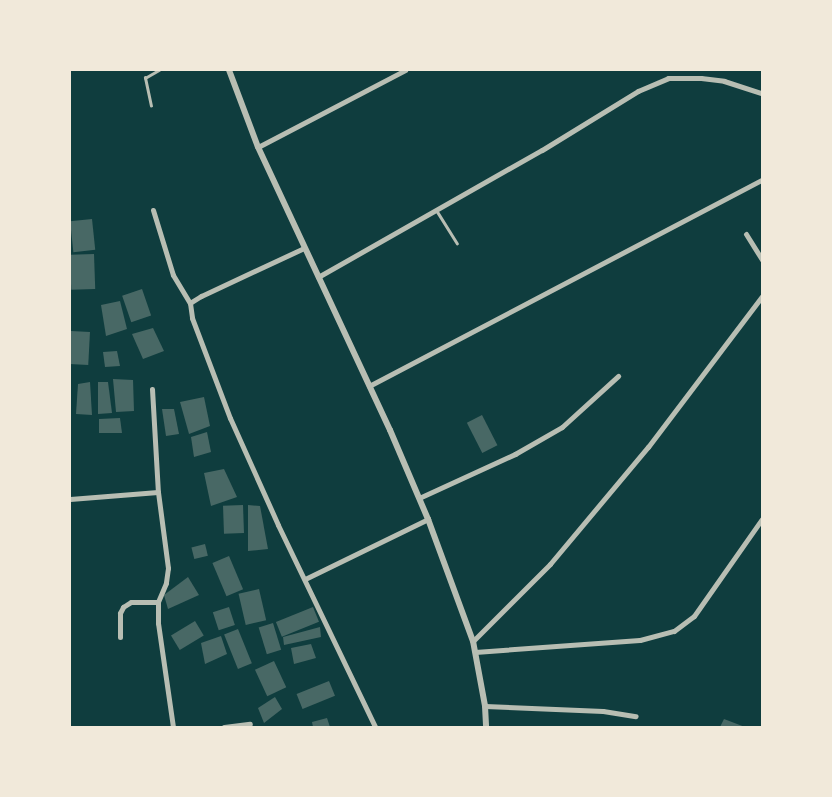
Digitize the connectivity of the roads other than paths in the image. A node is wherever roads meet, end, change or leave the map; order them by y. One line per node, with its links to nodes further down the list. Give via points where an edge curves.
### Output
1 (159, 70): 5 (lane, via 145,78)
2 (229, 70): 6 (street)
3 (404, 70): 6 (street)
4 (762, 93): 9 (street, via 724,81 668,78 638,91)
5 (151, 106)
6 (258, 147): 12 (street)
7 (762, 180): 18 (street)
8 (153, 210): 16 (street, via 173,275)
9 (436, 210): 11 (lane); 14 (street)
10 (746, 234): 13 (street)
11 (457, 243)
12 (304, 248): 14 (street); 16 (street)
13 (762, 260)
14 (318, 277): 18 (street)
15 (762, 296): 28 (street, via 648,447 556,557)
16 (190, 303): 25 (street, via 192,318 230,418)
17 (618, 376): 22 (street, via 556,431 515,454)
18 (369, 386): 22 (street)
19 (152, 389): 20 (street)
20 (158, 492): 21 (street); 26 (street, via 168,577)
21 (70, 498)
22 (419, 498): 23 (street)
23 (428, 518): 25 (street); 28 (street)
24 (762, 519): 29 (street, via 694,616 674,631 640,640)
25 (305, 579): 35 (street)
26 (158, 602): 27 (street, via 131,602 123,607); 33 (street, via 158,623)
27 (120, 637)
28 (473, 641): 29 (street)
29 (475, 652): 30 (street)
30 (485, 706): 31 (street, via 603,711); 36 (street)
31 (636, 716)
32 (250, 724): 34 (street)
33 (173, 727)
34 (224, 727)
35 (375, 727)
36 (486, 727)

